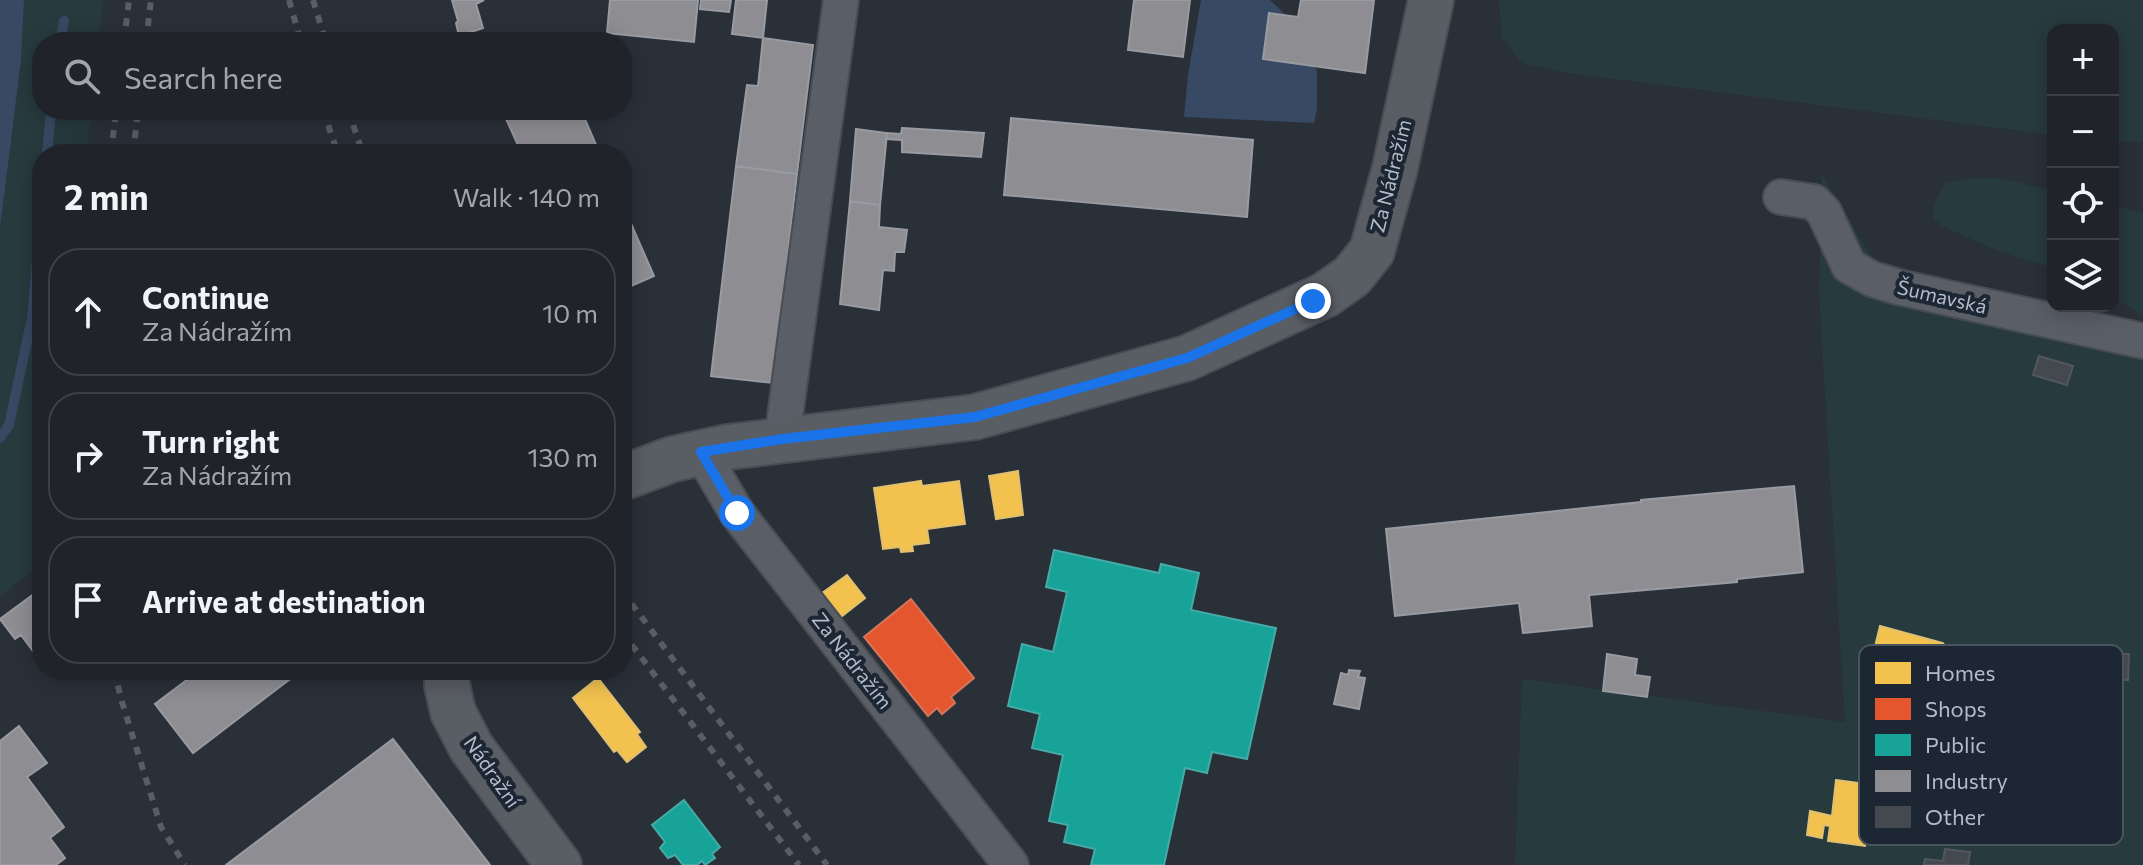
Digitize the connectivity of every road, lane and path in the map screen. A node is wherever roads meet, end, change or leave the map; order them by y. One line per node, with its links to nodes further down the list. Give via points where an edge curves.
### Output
1 (841, 0): 5 (street)
2 (1431, 0): 5 (main road, Za Nádražím, via 1372,251 1334,289 1187,358 975,417)
3 (1781, 197): 4 (street, Šumavská, via 1814,202 1849,266 1872,279)
4 (2143, 341)
5 (782, 439): 6 (main road, Za Nádražím)
6 (701, 452): 7 (main road, Za Nádražím); 10 (street, Za Nádražím, via 737,513)
7 (632, 474)
8 (447, 680): 9 (main road, Nádražní, via 453,712 471,747)
9 (559, 865)
10 (1011, 865)

